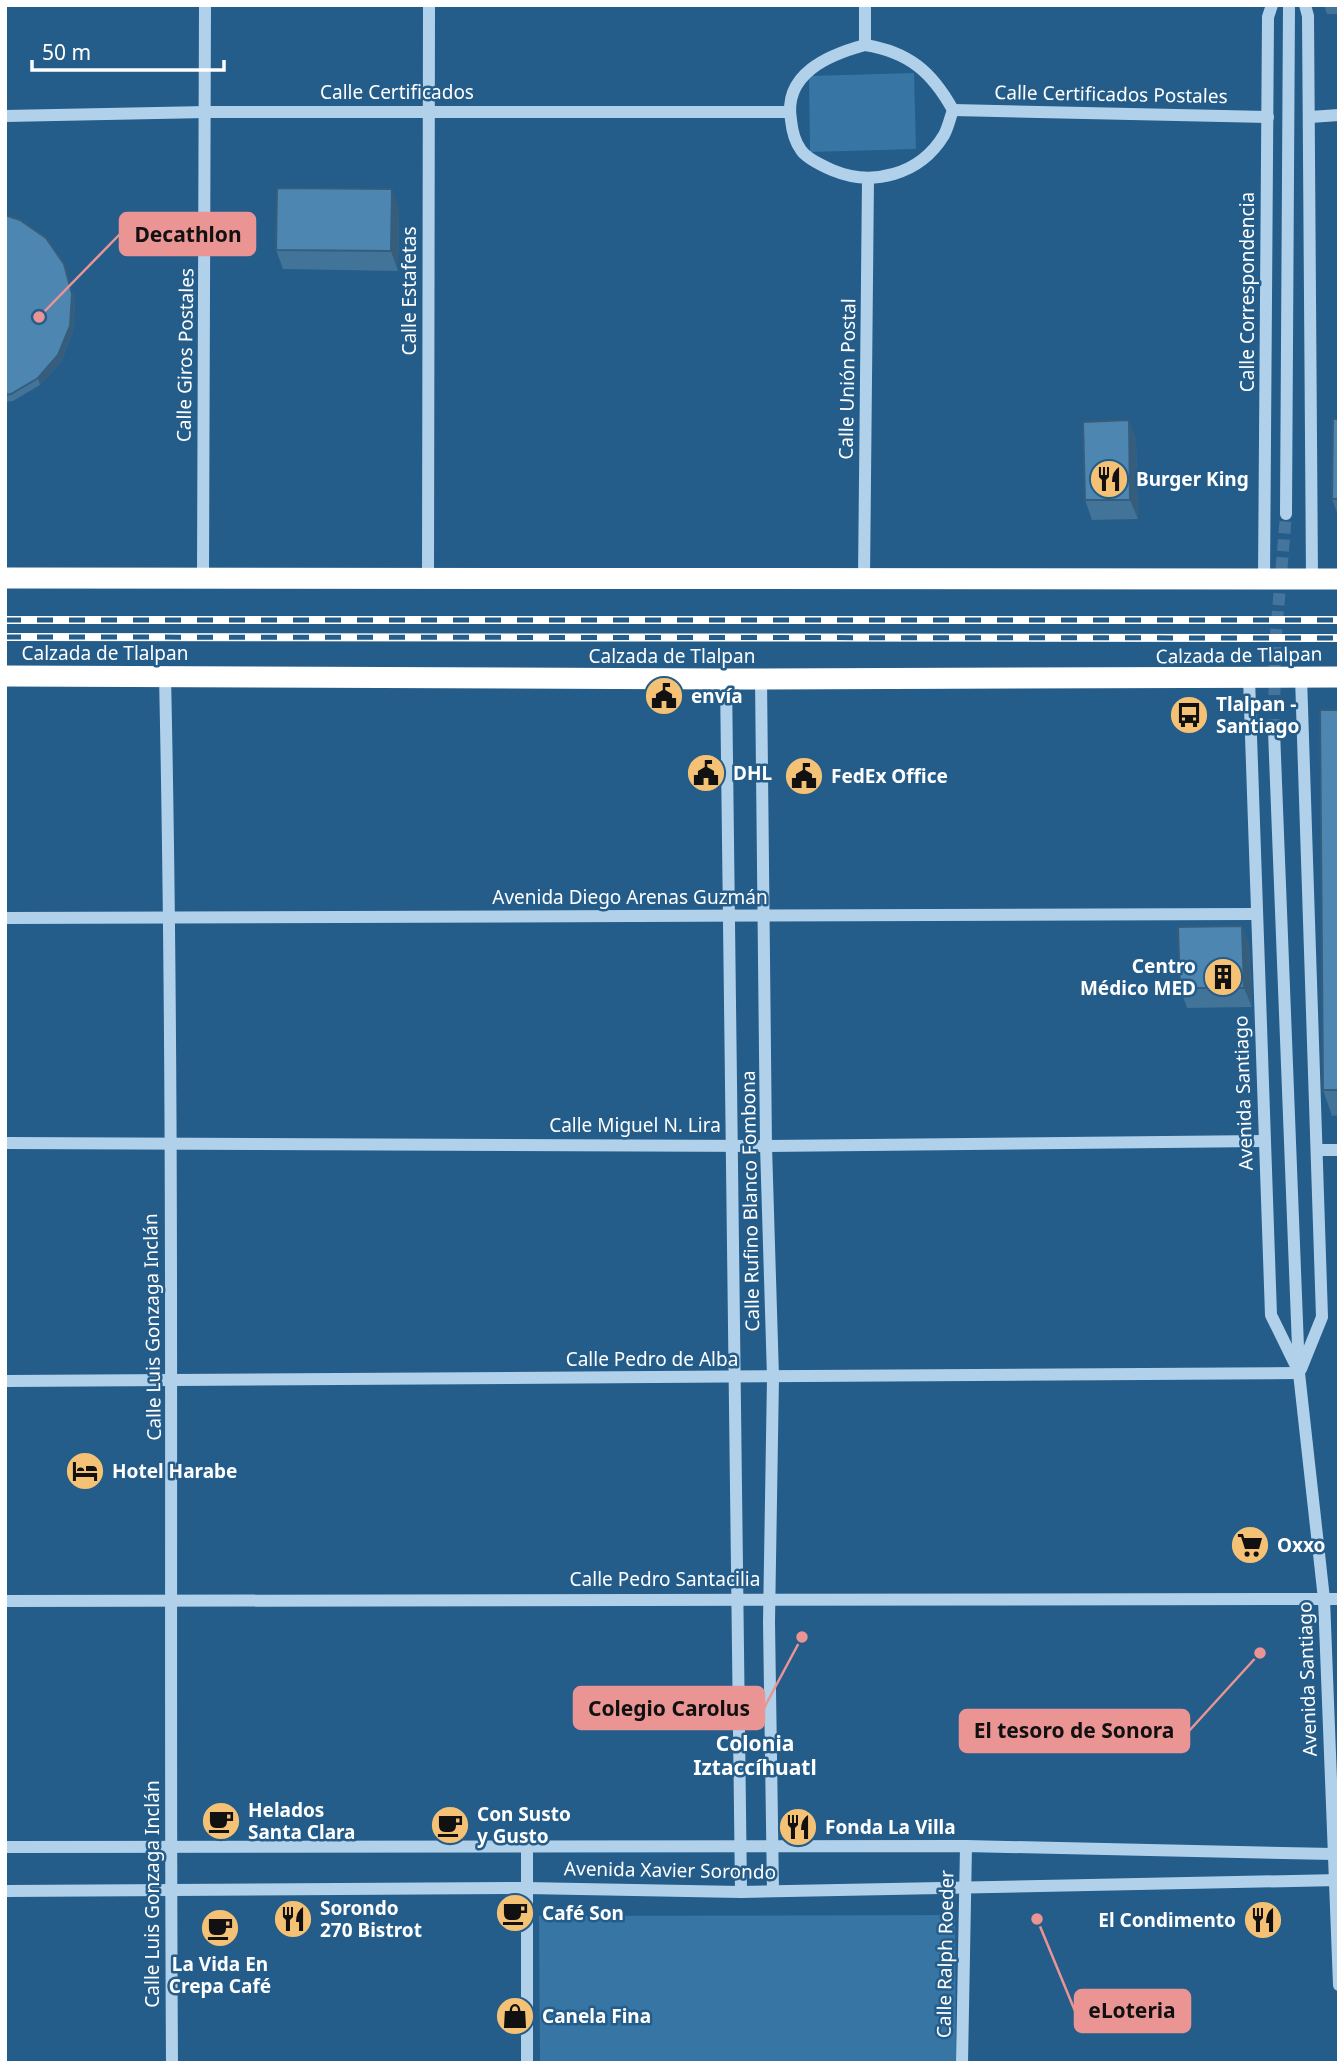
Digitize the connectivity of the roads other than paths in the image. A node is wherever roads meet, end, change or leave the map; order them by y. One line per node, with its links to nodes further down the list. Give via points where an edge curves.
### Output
1 (205, 5): 10 (street, Calle Giros Postales)
2 (429, 5): 9 (street, Calle Estafetas)
3 (865, 5): 7 (street)
4 (1272, 5): 14 (street, Calle Correspondencia, via 1268,17)
5 (1289, 5): 17 (street, Calle Correspondencia)
6 (1305, 5): 15 (street)
7 (865, 45): 8 (street, via 891,49 912,62 938,83); 11 (street, via 832,54 804,73)
8 (953, 110): 14 (street, Calle Certificados Postales); 16 (street, via 944,136 924,157 900,174)
9 (429, 111): 10 (street, Calle Certificados); 11 (street, Calle Certificados); 18 (street, Calle Estafetas)
10 (207, 112): 13 (street, Calle Certificados); 20 (street, Calle Giros Postales)
11 (789, 112): 16 (street, via 801,152 849,177)
12 (1339, 115): 15 (street)
13 (5, 116)
14 (1268, 117): 22 (street, Calle Correspondencia)
15 (1310, 117): 23 (street)
16 (868, 179): 21 (street, Calle Unión Postal)
17 (1286, 514)
18 (428, 577): 20 (highway); 21 (highway)
19 (5, 578): 20 (highway)
20 (203, 578)
21 (864, 579): 22 (highway)
22 (1264, 579): 23 (highway)
23 (1312, 579): 24 (highway)
24 (1339, 579)
25 (165, 675): 26 (highway, Calzada de Tlalpan); 31 (highway, Calzada de Tlalpan); 36 (street, Calle Luis Gonzaga Inclán)
26 (5, 676)
27 (1301, 677): 28 (highway, Calzada de Tlalpan); 30 (highway, Calzada de Tlalpan); 43 (street, Avenida Santiago)
28 (1339, 677)
29 (761, 678): 30 (highway, Calzada de Tlalpan); 31 (highway, Calzada de Tlalpan); 35 (street, Calle Rufino Blanco Fombona)
30 (1249, 678): 33 (street, Avenida Santiago)
31 (726, 679): 34 (street, Calle Rufino Blanco Fombona)
32 (1274, 731): 45 (street, Avenida Santiago)
33 (1255, 914): 35 (street, Avenida Diego Arenas Guzmán); 38 (street, Avenida Santiago)
34 (729, 916): 35 (street, Avenida Diego Arenas Guzmán); 36 (street, Avenida Diego Arenas Guzmán); 41 (street, Calle Rufino Blanco Fombona)
35 (765, 916): 42 (street, Calle Rufino Blanco Fombona)
36 (170, 917): 37 (street, Avenida Diego Arenas Guzmán); 40 (street, Calle Luis Gonzaga Inclán)
37 (5, 918)
38 (1264, 1141): 42 (street, Calle Miguel N. Lira); 45 (street, Avenida Santiago, via 1271,1315)
39 (5, 1143): 40 (street, Calle Miguel N. Lira)
40 (169, 1143): 41 (street, Calle Miguel N. Lira); 48 (street, Calle Luis Gonzaga Inclán)
41 (734, 1144): 42 (street, Calle Miguel N. Lira); 47 (street, Calle Rufino Blanco Fombona)
42 (766, 1146): 46 (street, Calle Rufino Blanco Fombona)
43 (1318, 1150): 44 (street); 45 (street, Avenida Santiago, via 1322,1317)
44 (1339, 1150)
45 (1299, 1373): 46 (street, Calle Pedro de Alba); 52 (street, Avenida Santiago)
46 (773, 1377): 47 (street, Calle Pedro de Alba); 51 (street, Calle Rufino Blanco Fombona)
47 (735, 1378): 48 (street, Calle Pedro de Alba); 50 (street, Calle Rufino Blanco Fombona)
48 (173, 1380): 49 (street, Calle Pedro de Alba); 55 (street, Calle Luis Gonzaga Inclán)
49 (5, 1381)
50 (737, 1598): 51 (street, Calle Pedro Santacilia); 55 (street, Calle Pedro Santacilia); 60 (street, Calle Rufino Blanco Fombona)
51 (769, 1598): 52 (street, Calle Pedro Santacilia); 61 (street, Calle Rufino Blanco Fombona)
52 (1324, 1599): 53 (street, Calle Pedro Santacilia); 62 (street, Avenida Santiago)
53 (1339, 1600)
54 (5, 1601): 55 (street, Calle Pedro Santacilia)
55 (172, 1601): 56 (street, Calle Luis Gonzaga Inclán)
56 (171, 1846): 57 (street, Avenida Xavier Sorondo); 59 (street, Avenida Xavier Sorondo); 66 (street, Calle Luis Gonzaga Inclán)
57 (527, 1846): 60 (street, Avenida Xavier Sorondo); 65 (street)
58 (965, 1846): 61 (street, Avenida Xavier Sorondo); 62 (street, Avenida Xavier Sorondo); 64 (street, Calle Ralph Roeder)
59 (5, 1847)
60 (740, 1848): 61 (street, Avenida Xavier Sorondo); 69 (street, Calle Rufino Blanco Fombona)
61 (772, 1848): 68 (street, Calle Rufino Blanco Fombona)
62 (1332, 1854): 63 (street, Avenida Santiago)
63 (1336, 1880): 64 (street, Avenida Xavier Sorondo); 70 (street, Avenida Santiago)
64 (966, 1886): 68 (street, Avenida Xavier Sorondo); 73 (street, Calle Ralph Roeder)
65 (526, 1888): 66 (street, Avenida Xavier Sorondo); 69 (street, Avenida Xavier Sorondo); 72 (street)
66 (171, 1890): 67 (street, Avenida Xavier Sorondo); 71 (street, Calle Luis Gonzaga Inclán)
67 (5, 1891)
68 (773, 1891): 69 (street, Avenida Xavier Sorondo)
69 (741, 1892)
70 (1339, 1985)
71 (172, 2063)
72 (527, 2063)
73 (962, 2063)

